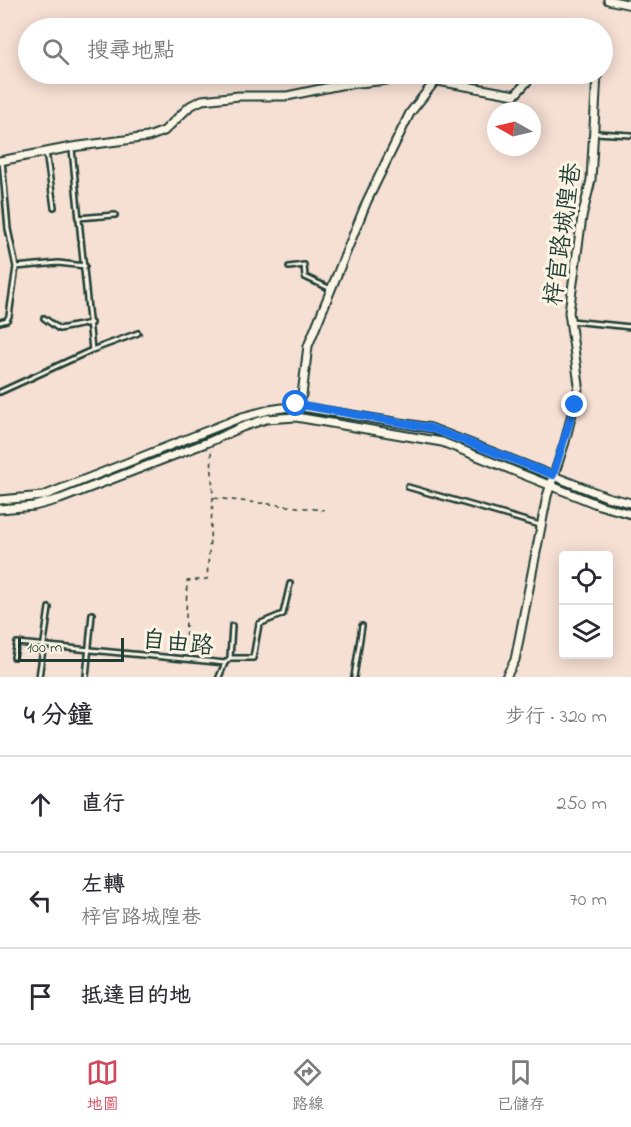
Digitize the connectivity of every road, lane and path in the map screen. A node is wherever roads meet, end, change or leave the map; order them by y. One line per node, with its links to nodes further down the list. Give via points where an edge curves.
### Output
1 (608, 0): 2 (street)
2 (631, 5)
3 (350, 84): 10 (street, via 287,96 202,100 164,131 148,137)
4 (433, 84): 19 (street, via 410,114 367,201)
5 (457, 84): 6 (street, via 515,95)
6 (525, 84)
7 (596, 84): 8 (street, 梓官路城隍巷)
8 (594, 133): 9 (lane); 21 (street, 梓官路城隍巷, via 591,180 571,291)
9 (631, 135)
10 (72, 147): 11 (street); 15 (lane)
11 (46, 152): 12 (street); 13 (lane)
12 (1, 160): 17 (lane)
13 (54, 207)
14 (115, 215): 15 (lane)
15 (78, 218): 16 (lane)
16 (85, 266): 17 (lane, via 58,263); 23 (lane)
17 (16, 267): 22 (lane, via 9,316)
18 (289, 267): 19 (lane, via 304,265 305,277)
19 (331, 289): 28 (street, via 308,346)
20 (44, 318): 23 (lane, via 59,329)
21 (571, 321): 24 (lane); 32 (street, 梓官路城隍巷, via 579,386)
22 (0, 322)
23 (91, 323): 26 (lane)
24 (631, 327)
25 (138, 333): 26 (lane)
26 (92, 350): 27 (lane)
27 (0, 392)
28 (298, 412): 29 (street); 29 (street); 30 (street, via 242,427); 31 (street, via 269,410 242,417)
29 (430, 434): 32 (street); 33 (street)
30 (212, 441): 31 (street); 35 (path)
31 (124, 468): 36 (street, via 43,496); 38 (street, via 60,499)
32 (553, 475): 33 (street, 梓官路城隍巷); 37 (street)
33 (551, 485): 40 (street, via 599,505); 41 (street, 梓官路城隍巷)
34 (408, 487): 41 (lane)
35 (213, 498): 39 (path); 51 (path, via 207,579 188,581)
36 (0, 500)
37 (631, 503)
38 (0, 509)
39 (324, 510)
40 (631, 513)
41 (542, 526): 57 (street, 梓官路城隍巷, via 515,660)
42 (290, 584): 50 (lane, via 283,614 259,624 253,658)
43 (49, 608): 47 (lane)
44 (92, 614): 48 (lane)
45 (231, 626): 50 (lane)
46 (362, 626): 56 (lane)
47 (43, 646): 48 (lane, 自由路); 49 (lane, 自由路, via 17,643); 53 (lane)
48 (89, 648): 51 (lane, 自由路); 54 (lane)
49 (14, 657)
50 (230, 658): 52 (lane)
51 (185, 661): 52 (lane, 自由路)
52 (225, 663): 55 (lane, 自由路)
53 (39, 677)
54 (86, 677)
55 (219, 677)
56 (354, 677)
57 (506, 677)

